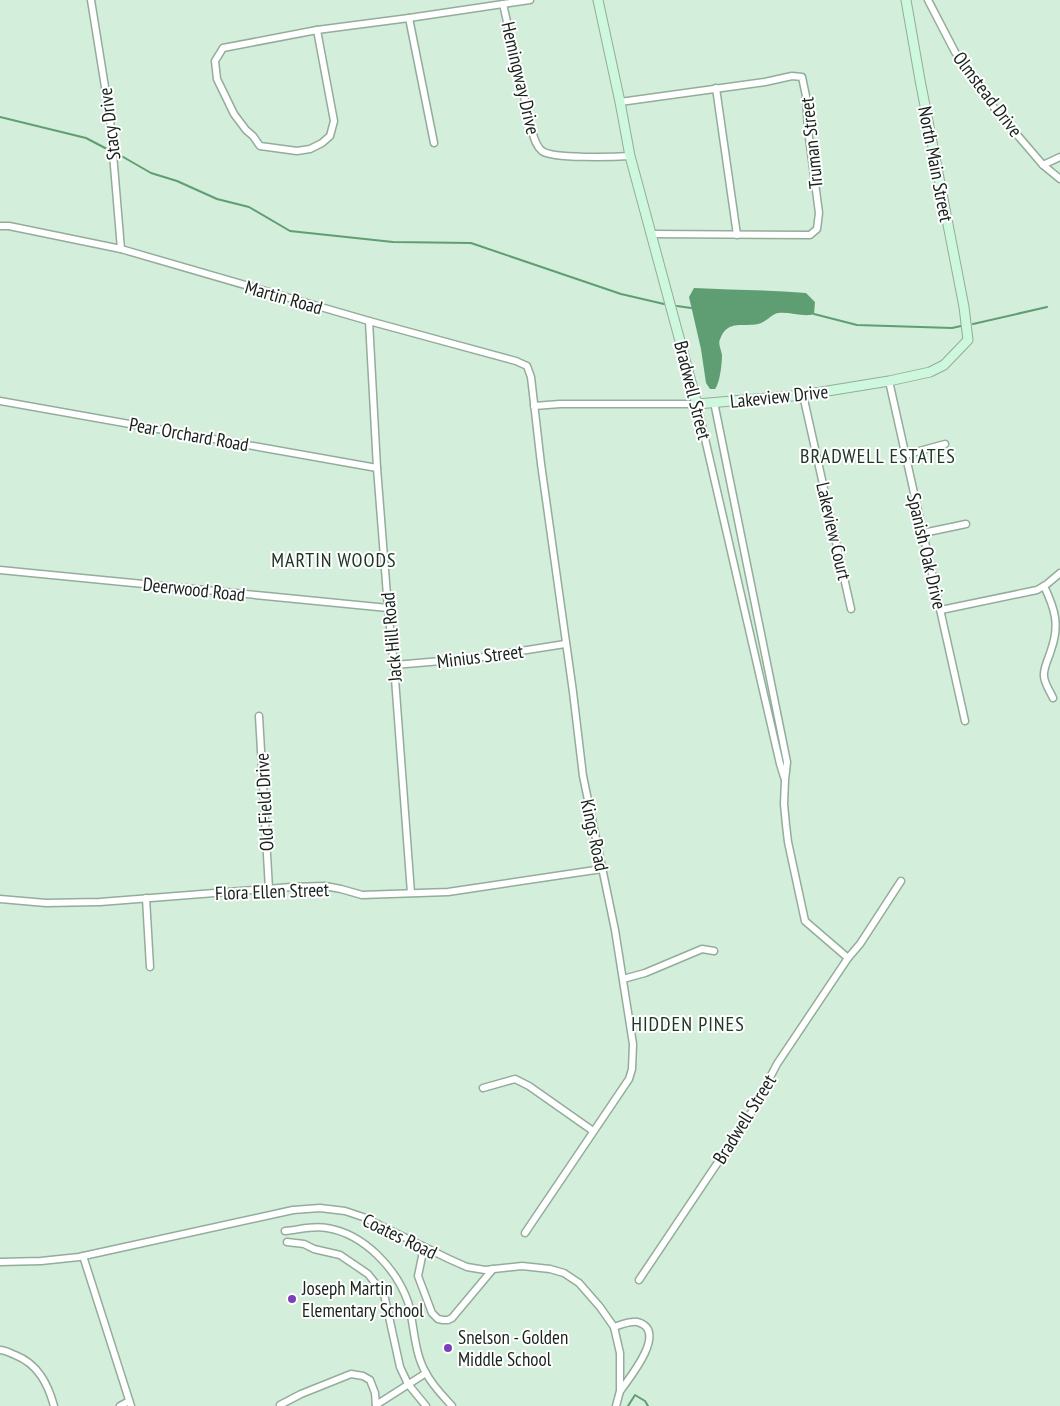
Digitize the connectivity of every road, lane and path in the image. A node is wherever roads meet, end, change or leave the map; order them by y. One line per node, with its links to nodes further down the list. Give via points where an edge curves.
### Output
1 (91, 0): 19 (street, Stacy Drive, via 110,118)
2 (530, 0): 6 (street)
3 (598, 0): 10 (street, Bradwell Street)
4 (906, 0): 21 (street, North Main Street)
5 (928, 0): 14 (street, Olmstead Drive, via 955,52 995,109)
6 (503, 4): 7 (street); 12 (street, Hemingway Drive, via 538,147 544,153 564,156)
7 (409, 18): 8 (street); 11 (street)
8 (317, 30): 8 (street, via 334,121 330,136 310,149 297,151 260,146 234,114 217,79 214,61 223,48)
9 (716, 88): 10 (street); 18 (street); 18 (street, Truman Street, via 792,76 802,77 806,96 819,213 817,229 810,235)
10 (620, 102): 12 (street, Bradwell Street)
11 (434, 143)
12 (630, 156): 17 (street, Bradwell Street)
13 (1060, 157): 14 (street)
14 (1043, 165): 15 (street, Olmstead Drive)
15 (1060, 179)
16 (0, 226): 19 (street, Martin Road)
17 (652, 234): 18 (street); 26 (street, Bradwell Street)
18 (737, 235)
19 (121, 249): 20 (street, Martin Road)
20 (368, 321): 27 (street, Martin Road, via 527,366); 30 (street, Jack Hill Road)
21 (967, 328): 22 (street, Lakeview Drive, via 968,340 944,365 930,372)
22 (889, 381): 23 (street, Lakeview Drive); 29 (street, Spanish Oak Drive)
23 (803, 394): 25 (street, Lakeview Drive); 37 (street, Lakeview Court)
24 (0, 401): 30 (street, Pear Orchard Road)
25 (714, 402): 26 (street, Lakeview Drive); 46 (street, Bradwell Street, via 787,762)
26 (697, 404): 27 (street, Lakeview Drive); 46 (street, Bradwell Street)
27 (534, 406): 39 (street, Kings Road)
28 (945, 444): 29 (street)
29 (905, 455): 32 (street, Spanish Oak Drive)
30 (378, 468): 36 (street, Jack Hill Road)
31 (966, 524): 32 (street)
32 (924, 533): 38 (street, Spanish Oak Drive)
33 (0, 570): 36 (street, Deerwood Road)
34 (1060, 573): 35 (street)
35 (1044, 586): 38 (street); 41 (street, via 1055,614 1056,626)
36 (388, 608): 42 (street, Jack Hill Road)
37 (852, 609)
38 (941, 610): 45 (street, Spanish Oak Drive)
39 (565, 644): 42 (street, Minius Street, via 478,658); 47 (street, Kings Road, via 583,776)
40 (1060, 652): 41 (street)
41 (1050, 653): 43 (street, via 1044,678)
42 (394, 665): 50 (street, Jack Hill Road)
43 (1053, 698)
44 (259, 716): 49 (street, Old Field Drive)
45 (965, 721)
46 (785, 780): 54 (street, Bradwell Street, via 788,842 805,921)
47 (602, 869): 50 (street, Flora Ellen Street, via 448,892); 56 (street, Kings Road)
48 (901, 881): 54 (street, Bradwell Street)
49 (269, 889): 50 (street, Flora Ellen Street, via 325,886 362,895); 51 (street, Flora Ellen Street)
50 (411, 893)
51 (146, 898): 52 (street, Flora Ellen Street, via 46,903); 55 (street)
52 (0, 899)
53 (714, 951): 56 (street, via 702,950)
54 (848, 958): 66 (street, Bradwell Street, via 777,1064 753,1110)
55 (150, 968)
56 (623, 980): 58 (street, Kings Road, via 633,1044 632,1069 629,1079)
57 (483, 1088): 58 (street, via 514,1079)
58 (593, 1131): 60 (street, Kings Road)
59 (285, 1231): 69 (street, via 326,1227 353,1236 381,1259 408,1303 419,1358)
60 (525, 1233)
61 (287, 1242): 70 (street, via 340,1255 368,1274 384,1294 400,1367)
62 (424, 1247): 63 (street, Coates Road, via 363,1217 320,1208 293,1210); 65 (street, Coates Road, via 467,1267); 65 (street, via 418,1276 432,1313 438,1319 452,1318)
63 (84, 1256): 64 (street, Coates Road); 72 (street)
64 (0, 1262)
65 (494, 1269): 67 (street, Coates Road, via 522,1266 550,1268 564,1273 579,1283)
66 (638, 1280)
67 (614, 1327): 71 (street, Coates Road, via 620,1353); 71 (street, via 642,1323 650,1335 642,1359)
68 (0, 1350): 74 (street, via 20,1356 32,1364 42,1376)
69 (426, 1374): 70 (street); 78 (street)
70 (408, 1384): 73 (street); 77 (street)
71 (620, 1390): 79 (street, Coates Road)
72 (130, 1404): 75 (street)
73 (376, 1405): 76 (street, via 370,1380 351,1374)
74 (54, 1406)
75 (120, 1406)
76 (280, 1406)
77 (426, 1406)
78 (452, 1406)
79 (616, 1406)

